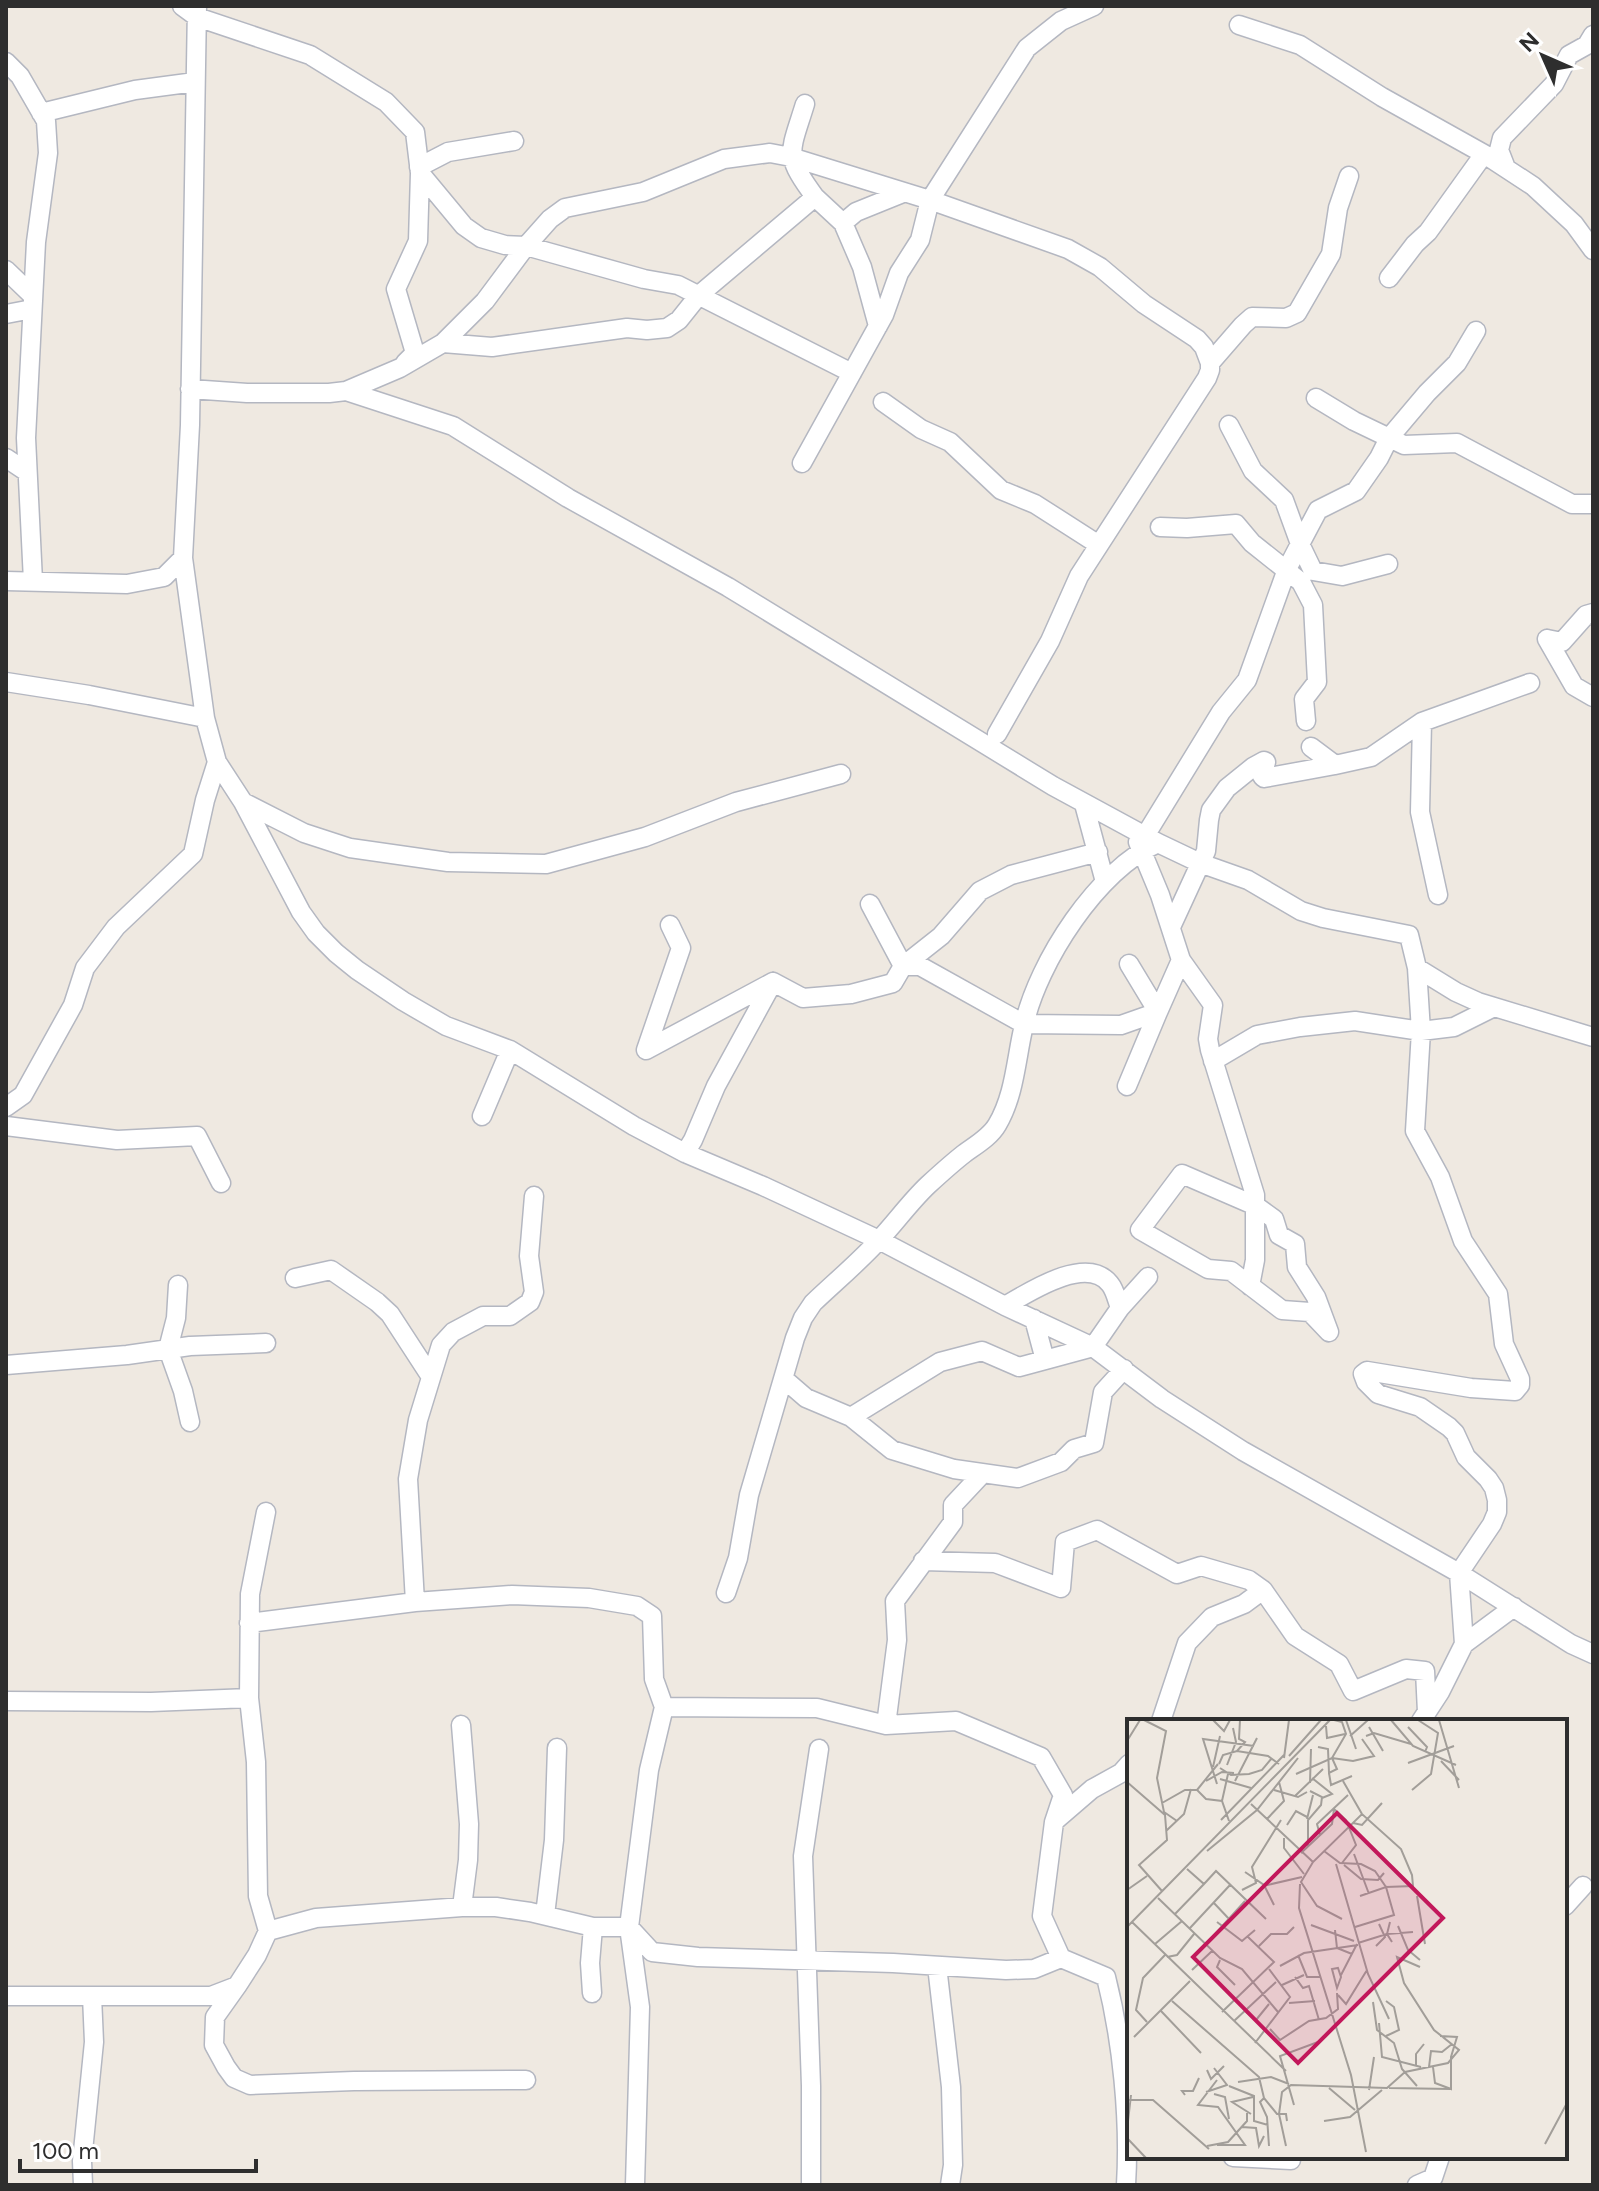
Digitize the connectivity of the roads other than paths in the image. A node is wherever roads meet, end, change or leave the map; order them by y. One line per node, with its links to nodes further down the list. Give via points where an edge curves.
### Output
1 (182, 6): 3 (street)
2 (1094, 6): 18 (street, via 1061,21 1027,48)
3 (197, 12): 7 (street); 14 (street, via 310,55 386,102 415,132)
4 (1239, 25): 11 (street, via 1300,45)
5 (1593, 35): 13 (street, via 1569,55 1554,84 1502,138 1499,150)
6 (6, 62): 9 (street)
7 (195, 82): 9 (street); 33 (street)
8 (805, 104): 12 (street)
9 (41, 113): 25 (street, via 48,153)
10 (514, 141): 14 (street, via 448,152)
11 (1484, 154): 13 (street); 23 (street)
12 (791, 157): 16 (street); 17 (street); 20 (street, via 770,153 724,159 643,192 571,205)
13 (1506, 168): 21 (street, via 1574,224)
14 (419, 170): 20 (street, via 464,226 481,238); 31 (street, via 418,241 396,289 415,353)
15 (1349, 176): 30 (street, via 1331,254 1301,307 1291,317 1252,317)
16 (903, 193): 18 (street); 19 (street, via 856,212)
17 (815, 197): 19 (street); 24 (street)
18 (930, 200): 27 (street, via 920,240 899,273); 30 (street, via 1068,249 1100,267 1197,339)
19 (843, 223): 27 (street)
20 (526, 246): 24 (street); 29 (street, via 485,301)
21 (1593, 250)
22 (6, 270): 25 (street)
23 (1389, 278)
24 (699, 295): 29 (street, via 667,328 627,328 492,347); 32 (street)
25 (32, 302): 26 (street); 41 (street)
26 (6, 314)
27 (878, 326): 32 (street)
28 (1476, 331): 38 (street, via 1457,363)
29 (443, 343): 31 (street)
30 (1210, 363): 45 (street, via 1207,378)
31 (400, 368): 34 (street)
32 (852, 373): 40 (street)
33 (190, 389): 34 (street); 46 (street)
34 (346, 391): 64 (street, via 453,426)
35 (1316, 398): 38 (street)
36 (883, 402): 45 (street, via 950,442 1001,490 1035,504)
37 (1229, 425): 44 (street, via 1253,471 1284,500)
38 (1389, 438): 42 (street, via 1404,445 1457,443 1572,504); 44 (street, via 1356,491 1318,510)
39 (6, 458): 41 (street)
40 (802, 463)
41 (27, 472): 50 (street)
42 (1593, 504)
43 (1160, 527): 48 (street, via 1236,524)
44 (1300, 544): 47 (street, via 1313,571 1342,576); 48 (street)
45 (1099, 545): 58 (street)
46 (183, 558): 50 (street, via 164,577 127,584); 55 (street)
47 (1388, 564)
48 (1287, 569): 56 (street, via 1313,605 1317,682 1304,699); 65 (street, via 1247,680 1221,712)
49 (6, 581): 50 (street)
50 (33, 581)
51 (1593, 613): 54 (street, via 1562,642 1547,639 1574,686)
52 (6, 682): 55 (street)
53 (1530, 683): 57 (street)
54 (1593, 697)
55 (205, 718): 60 (street)
56 (1306, 721)
57 (1422, 722): 61 (street, via 1371,757); 69 (street, via 1420,812)
58 (997, 734)
59 (1311, 747): 61 (street)
60 (217, 762): 63 (street); 86 (street, via 193,854 116,927 85,968 73,1005 23,1095)
61 (1335, 765): 67 (street, via 1266,778 1266,761 1253,767 1211,810 1208,845)
62 (841, 774): 63 (street, via 546,864 448,862 350,848 304,833)
63 (243, 802): 83 (street, via 301,912 336,953 426,1015)
64 (1084, 804): 65 (street); 66 (street)
65 (1144, 839): 67 (street); 68 (street); 72 (street)
66 (1098, 852): 68 (street); 75 (street, via 1011,875 980,891 941,936)
67 (1200, 863): 72 (street); 76 (street, via 1248,880 1312,915 1409,935)
68 (1105, 882): 80 (street, via 1074,919)
69 (1438, 895)
70 (870, 904): 75 (street)
71 (670, 925): 77 (street, via 681,948 646,1050)
72 (1171, 927): 73 (street)
73 (1181, 960): 79 (street); 84 (street, via 1213,1005 1208,1039)
74 (1129, 964): 79 (street)
75 (903, 966): 77 (street, via 893,983 851,994 803,998); 80 (street, via 920,966)
76 (1417, 968): 78 (street); 81 (street)
77 (773, 982): 89 (street)
78 (1494, 1007): 81 (street, via 1454,1027); 82 (street)
79 (1158, 1012): 80 (street, via 1121,1025); 85 (street)
80 (1024, 1024): 93 (street, via 1019,1059 997,1125 914,1198)
81 (1421, 1031): 84 (street, via 1355,1021 1300,1027 1257,1035); 116 (street, via 1416,1135 1435,1166 1463,1241 1498,1294 1503,1340 1520,1385 1515,1391 1367,1371 1363,1376 1378,1394 1420,1407 1449,1427 1466,1457 1494,1488 1497,1512)
82 (1593, 1037)
83 (510, 1050): 87 (street); 89 (street)
84 (1213, 1061): 92 (street)
85 (1127, 1086)
86 (6, 1107)
87 (482, 1116)
88 (6, 1126): 90 (street, via 117,1140 197,1136)
89 (685, 1153): 93 (street)
90 (221, 1183)
91 (534, 1196): 102 (street, via 530,1302 510,1316 483,1316)
92 (1256, 1206): 97 (street); 97 (street, via 1274,1219 1279,1235 1295,1244 1297,1267 1329,1332 1310,1312 1282,1310); 97 (street, via 1182,1174 1140,1230 1208,1269 1231,1271)
93 (879, 1240): 98 (street); 110 (street, via 805,1313)
94 (1148, 1277): 99 (street)
95 (295, 1278): 103 (street, via 331,1270 390,1314)
96 (178, 1285): 105 (street)
97 (1250, 1286)
98 (1005, 1306): 99 (street, via 1040,1285 1096,1273 1109,1282); 100 (street)
99 (1120, 1308): 104 (street)
100 (1034, 1319): 104 (street); 106 (street)
101 (266, 1343): 105 (street)
102 (441, 1345): 103 (street); 109 (street)
103 (411, 1347): 109 (street)
104 (1093, 1347): 106 (street); 108 (street)
105 (168, 1349): 107 (street); 112 (street)
106 (1045, 1360): 111 (street, via 1019,1367 982,1351 940,1362)
107 (6, 1365)
108 (1124, 1369): 113 (street, via 1103,1392 1094,1443 1018,1478); 116 (street, via 1243,1451)
109 (431, 1377): 119 (street, via 408,1479)
110 (784, 1379): 111 (street, via 806,1398); 118 (street)
111 (851, 1417): 113 (street, via 892,1450)
112 (190, 1422)
113 (983, 1473): 115 (street, via 953,1505 953,1522)
114 (266, 1512): 121 (street)
115 (923, 1561): 117 (street, via 995,1563 1061,1588 1065,1542 1097,1530 1177,1574 1201,1566 1249,1580); 130 (street, via 895,1601 897,1640)
116 (1459, 1573): 120 (street); 122 (street)
117 (1263, 1590): 127 (street, via 1295,1636 1339,1664 1353,1691 1406,1669 1425,1671); 128 (street, via 1212,1617 1187,1643)
118 (726, 1593)
119 (415, 1602): 121 (street); 126 (street, via 540,1594 637,1606 652,1616 654,1679)
120 (1514, 1607): 122 (street); 123 (street)
121 (249, 1623): 124 (street)
122 (1464, 1644): 127 (street)
123 (1593, 1654)
124 (249, 1698): 125 (street); 141 (street, via 256,1762 258,1896)
125 (6, 1701)
126 (664, 1707): 130 (street, via 817,1708); 140 (street, via 649,1770)
127 (1424, 1717)
128 (1162, 1719)
129 (461, 1725): 137 (street, via 469,1824)
130 (886, 1725): 134 (street, via 956,1721 1041,1757 1063,1795)
131 (557, 1748): 138 (street)
132 (819, 1749): 143 (street, via 803,1856)
133 (1127, 1766): 134 (street)
134 (1054, 1822): 142 (street, via 1042,1916)
135 (1583, 1886): 136 (street)
136 (1567, 1904)
137 (462, 1907): 138 (street); 141 (street, via 316,1918)
138 (545, 1915): 139 (street)
139 (593, 1927): 140 (street); 146 (street)
140 (629, 1927): 143 (street, via 652,1952); 156 (street, via 640,2007)
141 (268, 1931): 145 (street)
142 (1061, 1958): 144 (street, via 1034,1969); 150 (street, via 1106,1977 1116,2019)
143 (807, 1959): 144 (street); 157 (street)
144 (937, 1966): 158 (street, via 951,2087)
145 (237, 1986): 148 (street, via 211,1996); 149 (street, via 215,2017 214,2045 234,2078 250,2085)
146 (592, 1993)
147 (6, 1996): 148 (street)
148 (92, 1996): 155 (street, via 94,2042)
149 (526, 2080)
150 (1127, 2140)
151 (1128, 2159): 159 (street)
152 (1272, 2159): 153 (street)
153 (1291, 2159)
154 (1439, 2159): 160 (street, via 1433,2178)
155 (83, 2185)
156 (635, 2185)
157 (811, 2185)
158 (950, 2185)
159 (1126, 2185)
160 (1417, 2185)

